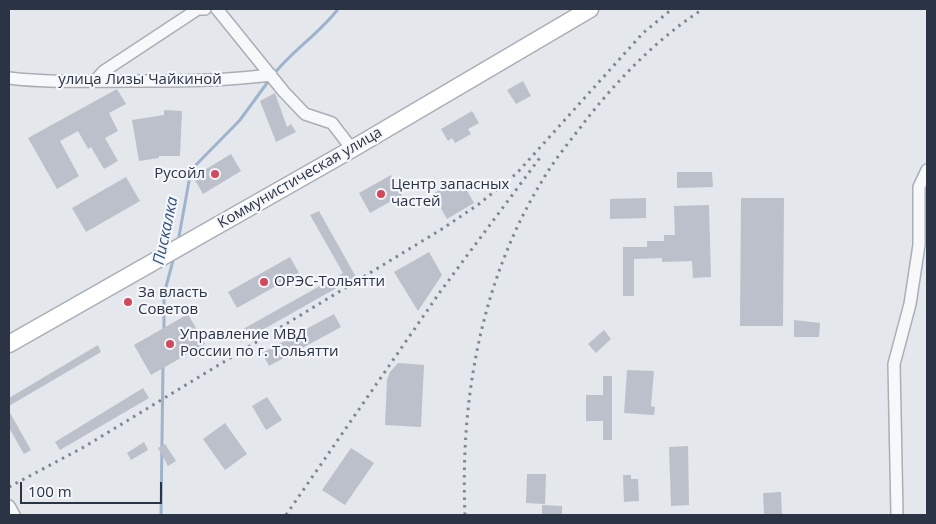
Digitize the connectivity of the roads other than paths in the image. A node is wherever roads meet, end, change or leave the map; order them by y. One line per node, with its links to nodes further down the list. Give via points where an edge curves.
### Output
1 (205, 9): 6 (street, via 198,9 104,71)
2 (217, 9): 4 (street)
3 (590, 9): 7 (main road, Коммунистическая улица)
4 (270, 75): 6 (street, улица Лизы Чайкиной, via 230,80); 7 (street, via 306,114 332,123)
5 (9, 78): 6 (street, улица Лизы Чайкиной)
6 (96, 81)
7 (352, 149): 9 (main road, Коммунистическая улица)
8 (927, 170): 12 (street, via 919,187 919,245 910,304 894,364)
9 (9, 344)
10 (9, 506): 11 (street)
11 (14, 515)
12 (898, 515)

